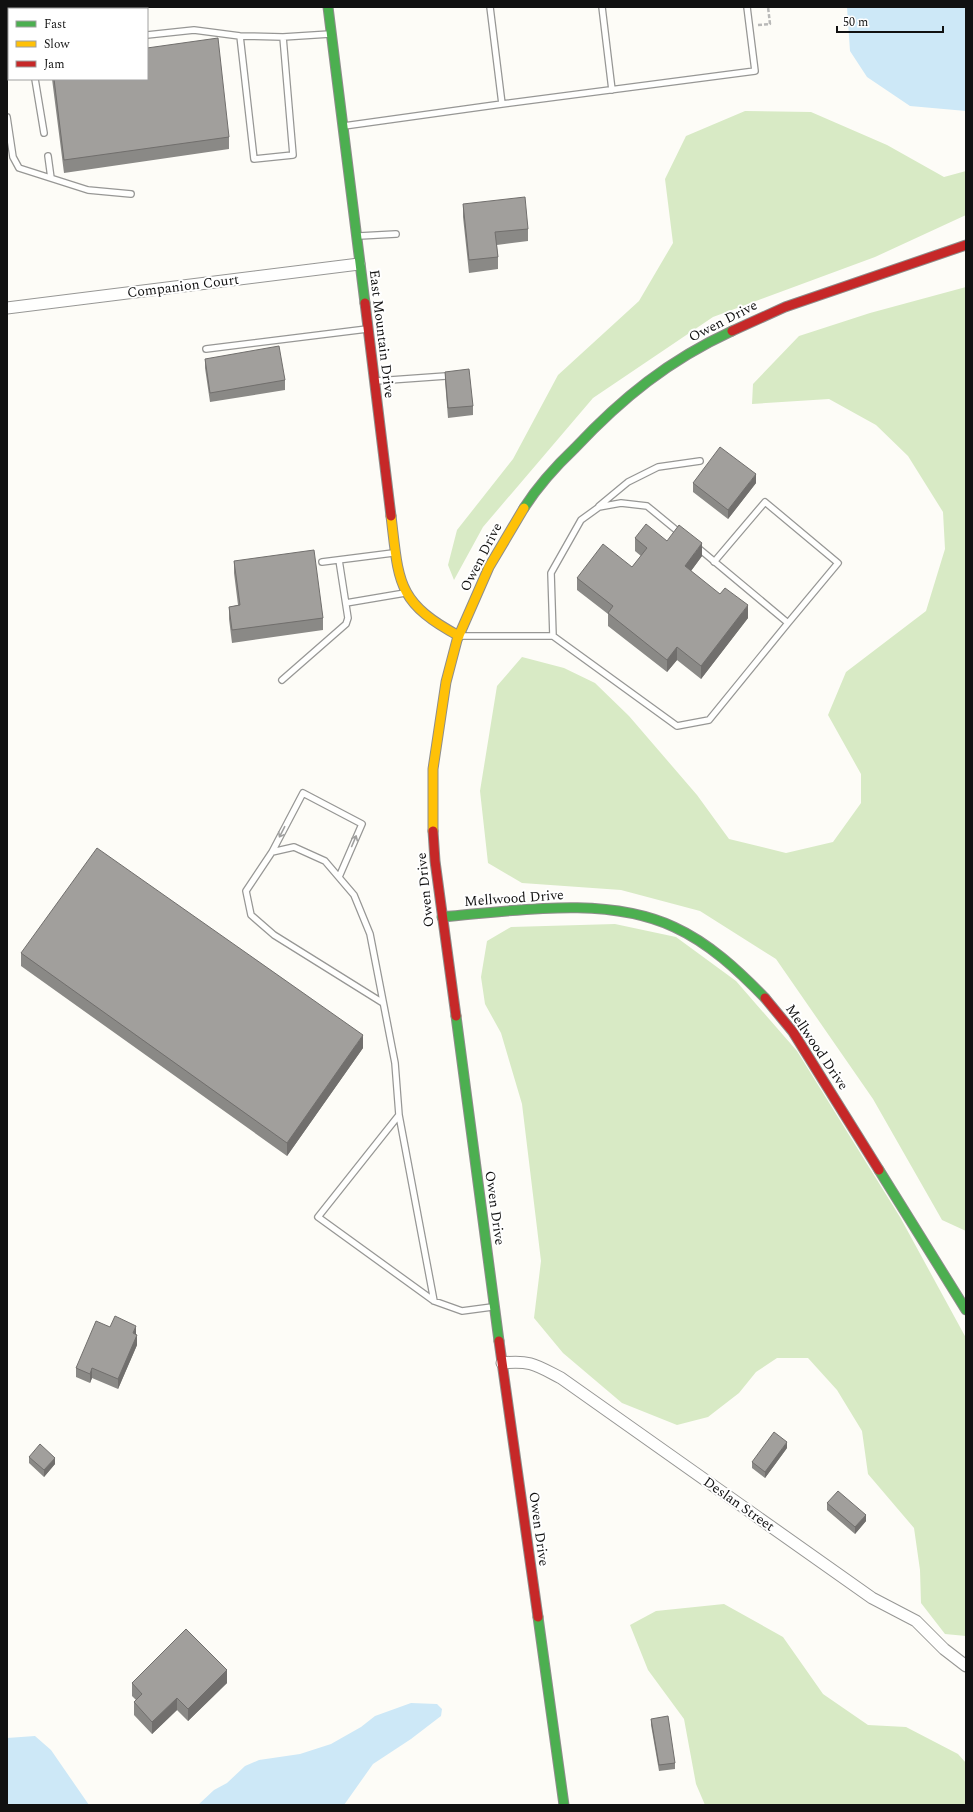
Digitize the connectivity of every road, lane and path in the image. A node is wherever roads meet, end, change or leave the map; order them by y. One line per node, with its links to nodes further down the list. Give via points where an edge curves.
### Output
1 (328, 7): 7 (main road, East Mountain Drive)
2 (490, 7): 13 (lane)
3 (602, 7): 12 (lane)
4 (747, 7): 6 (lane)
5 (768, 7): 6 (path, via 770,24)
6 (749, 26): 12 (lane, via 755,71)
7 (331, 34): 10 (lane); 15 (main road, East Mountain Drive)
8 (148, 35): 9 (lane, via 194,30)
9 (240, 36): 10 (lane); 10 (lane, via 254,159 293,155)
10 (282, 37)
11 (35, 80): 16 (lane)
12 (612, 90): 13 (lane)
13 (502, 104): 15 (lane)
14 (7, 116): 18 (lane, via 14,157 19,168)
15 (343, 126): 21 (main road, East Mountain Drive)
16 (44, 133)
17 (48, 156): 18 (lane)
18 (51, 178): 19 (lane, via 88,190)
19 (131, 194)
20 (396, 234): 21 (lane)
21 (356, 236): 23 (main road, East Mountain Drive)
22 (966, 246): 40 (main road, Owen Drive, via 785,307 755,320 690,353 634,391 578,442 528,501 489,567)
23 (359, 264): 24 (street, Companion Court); 25 (main road, East Mountain Drive)
24 (7, 308)
25 (368, 329): 26 (lane); 28 (main road, East Mountain Drive)
26 (206, 349)
27 (446, 376): 28 (lane)
28 (374, 381): 33 (main road, East Mountain Drive)
29 (700, 461): 30 (lane, via 658,467 628,482)
30 (599, 507): 31 (lane, via 621,503 647,506); 41 (lane, via 581,520 551,573)
31 (684, 537)
32 (690, 542): 36 (lane)
33 (396, 553): 34 (lane); 37 (main road, East Mountain Drive, via 398,573)
34 (339, 560): 35 (lane); 38 (lane)
35 (322, 562)
36 (714, 562): 39 (lane); 39 (lane, via 764,502 838,563)
37 (405, 593): 38 (lane); 40 (main road, East Mountain Drive, via 432,622)
38 (346, 603): 42 (lane, via 348,618 344,628)
39 (788, 623): 41 (lane, via 709,720 677,726)
40 (459, 636): 41 (lane); 45 (main road, Owen Drive, via 446,682 433,769 432,813)
41 (553, 636)
42 (282, 680)
43 (272, 852): 44 (lane, via 294,847 325,860); 44 (lane, one-way to 43, via 362,824 304,793); 46 (lane, via 246,891 251,915 274,935)
44 (339, 877): 46 (lane, via 354,894 370,934)
45 (442, 917): 49 (main road, Owen Drive); 50 (main road, Mellwood Drive, via 565,909 614,911 674,926 722,958 774,1007 793,1032)
46 (383, 1003): 47 (lane, via 395,1063)
47 (399, 1115): 48 (lane); 48 (lane, via 318,1216)
48 (434, 1301): 49 (lane, via 462,1310)
49 (494, 1307): 51 (main road, Owen Drive)
50 (966, 1310)
51 (502, 1363): 52 (street, Deslan Street, via 522,1361 537,1365 561,1378 872,1598 916,1621 944,1649); 53 (main road, Owen Drive)
52 (966, 1666)
53 (564, 1805)

